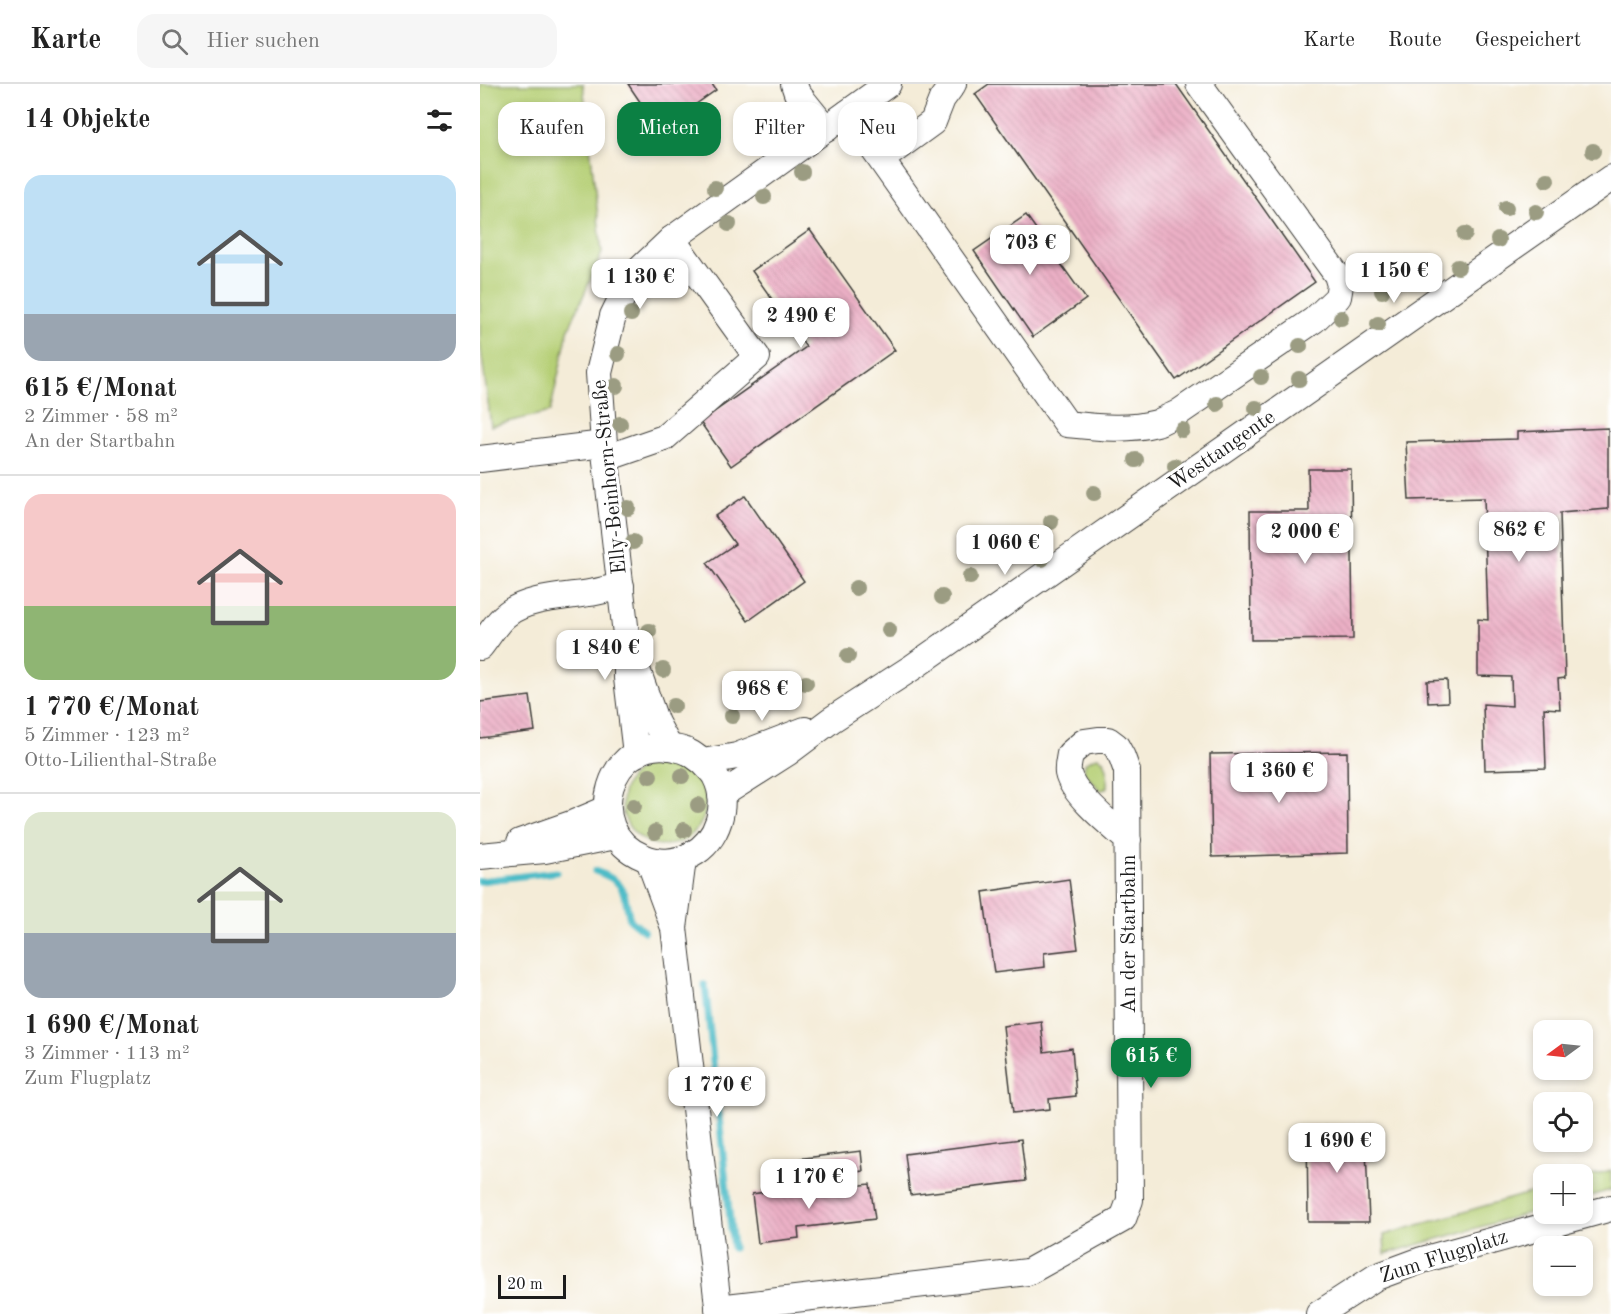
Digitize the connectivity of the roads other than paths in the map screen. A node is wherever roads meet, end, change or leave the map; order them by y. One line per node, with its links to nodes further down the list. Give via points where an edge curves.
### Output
1 (794, 84): 5 (street)
2 (888, 84): 6 (street, Elly-Beinhorn-Straße)
3 (953, 84): 11 (street, via 933,122)
4 (1199, 84): 11 (street, via 1337,275 1340,285 1338,297 1314,320 1178,413 1157,422 1111,428 1067,424)
5 (804, 102)
6 (863, 102)
7 (838, 120): 8 (street, Elly-Beinhorn-Straße)
8 (826, 129)
9 (788, 156): 13 (street, Elly-Beinhorn-Straße)
10 (880, 156): 11 (street)
11 (882, 159)
12 (1611, 178): 19 (street, Westtangente, via 923,661)
13 (672, 239): 14 (street, Elly-Beinhorn-Straße, via 632,277 613,316 599,373); 14 (street, via 758,357 664,438)
14 (605, 451): 15 (street); 16 (street, Elly-Beinhorn-Straße)
15 (480, 459)
16 (621, 586): 17 (street, Elly-Beinhorn-Straße); 18 (street, via 519,606 498,622)
17 (627, 643): 20 (street, Elly-Beinhorn-Straße, via 656,723); 21 (street, Elly-Beinhorn-Straße)
18 (480, 647)
19 (831, 720): 22 (street, Westtangente, via 737,756); 23 (street, Westtangente)
20 (669, 747): 21 (street); 22 (street)
21 (636, 754): 24 (street, via 614,777)
22 (703, 762): 23 (street, via 715,777)
23 (721, 795): 28 (street, via 722,811 709,841)
24 (607, 809): 25 (street); 27 (street)
25 (616, 836): 27 (street, via 545,850); 29 (street, via 625,847)
26 (1128, 840): 32 (street, An der Startbahn, via 1130,1200 1123,1219 1028,1272)
27 (481, 856)
28 (682, 859): 29 (street); 30 (street)
29 (649, 860): 30 (street)
30 (674, 928): 32 (street)
31 (1611, 1208): 33 (street, Zum Flugplatz, via 1422,1260 1376,1277)
32 (718, 1311)
33 (1319, 1314)

